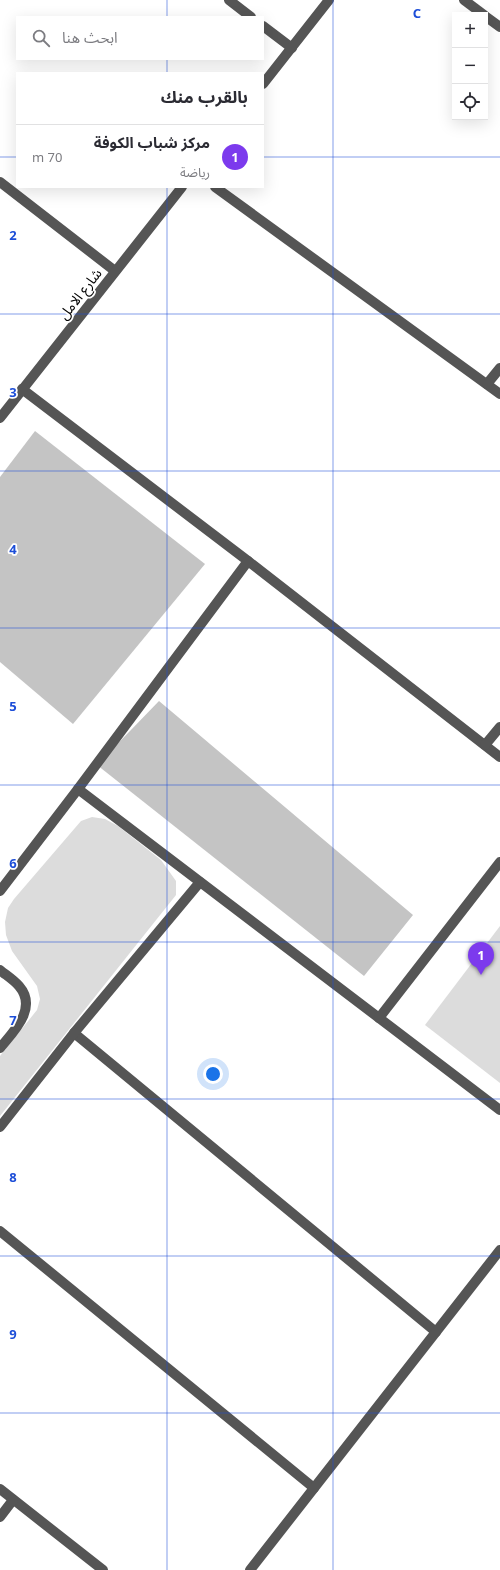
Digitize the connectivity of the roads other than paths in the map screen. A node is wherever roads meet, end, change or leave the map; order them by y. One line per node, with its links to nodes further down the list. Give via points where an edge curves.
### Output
1 (229, 0): 5 (street)
2 (329, 0): 9 (street)
3 (464, 0): 4 (street)
4 (481, 12)
5 (250, 16)
6 (488, 17): 8 (street)
7 (264, 27): 9 (street)
8 (500, 27)
9 (292, 48): 10 (street)
10 (264, 83)
11 (0, 182): 14 (street)
12 (181, 188): 14 (street, شارع الامل)
13 (216, 188): 16 (street)
14 (115, 272): 17 (street, شارع الامل)
15 (500, 368): 16 (street)
16 (487, 384): 18 (street)
17 (22, 389): 19 (street, شارع الامل); 20 (street)
18 (500, 394)
19 (0, 418)
20 (248, 561): 22 (street); 24 (street)
21 (500, 727): 22 (street)
22 (485, 745): 23 (street)
23 (500, 757)
24 (78, 789): 26 (street); 27 (street)
25 (500, 862): 29 (street)
26 (200, 882): 29 (street); 30 (street)
27 (0, 891)
28 (0, 970): 31 (street, via 18,985 26,1000 26,1009 21,1020)
29 (379, 1018): 32 (street)
30 (74, 1033): 33 (street); 36 (street)
31 (0, 1048)
32 (500, 1110)
33 (0, 1127)
34 (0, 1231): 37 (street)
35 (500, 1250): 36 (street)
36 (436, 1332): 37 (street)
37 (314, 1488): 42 (street)
38 (0, 1489): 39 (street)
39 (13, 1500): 40 (street); 41 (street)
40 (0, 1518)
41 (102, 1570)
42 (250, 1570)

